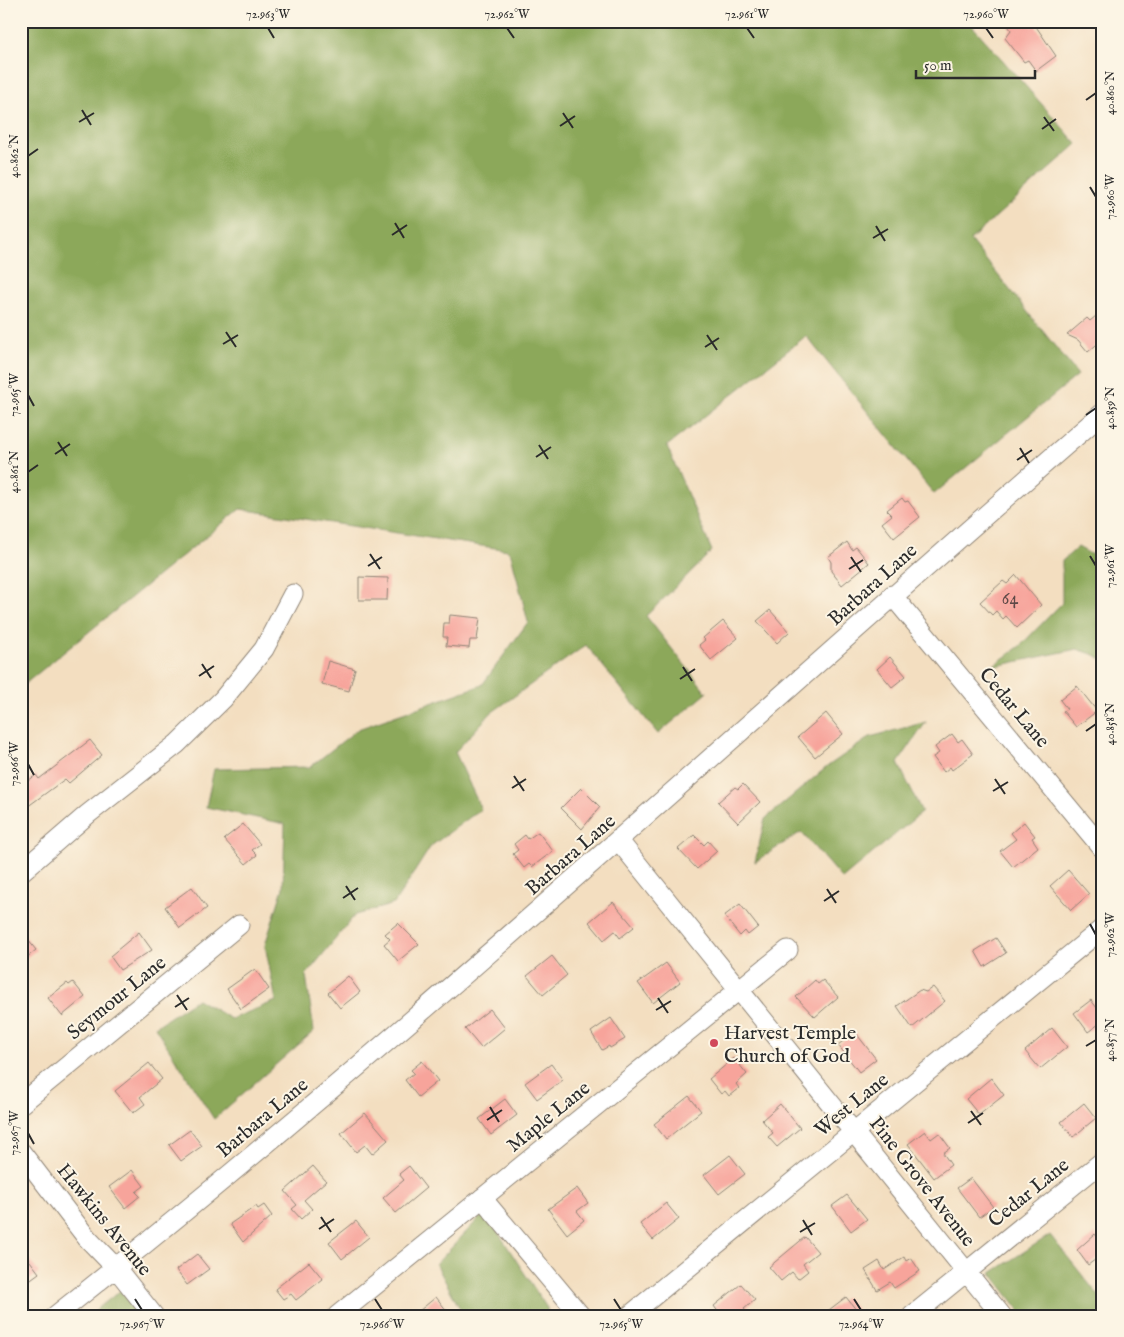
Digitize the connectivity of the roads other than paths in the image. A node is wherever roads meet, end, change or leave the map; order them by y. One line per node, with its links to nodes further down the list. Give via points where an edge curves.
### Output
1 (1103, 413): 3 (street, Barbara Lane)
2 (293, 594): 6 (street, via 264,649 223,699 176,744)
3 (892, 596): 4 (street, Barbara Lane); 5 (street, Cedar Lane)
4 (619, 841): 10 (street, Pine Grove Avenue); 16 (street, Barbara Lane, via 357,1068)
5 (1103, 849)
6 (21, 872)
7 (239, 925): 11 (street, Seymour Lane)
8 (1103, 928): 12 (street, West Lane)
9 (788, 950): 10 (street, Maple Lane)
10 (739, 991): 12 (street, Pine Grove Avenue); 15 (street, Maple Lane)
11 (21, 1104)
12 (855, 1130): 17 (street, Pine Grove Avenue); 22 (street, West Lane)
13 (21, 1152): 16 (street, Hawkins Avenue, via 87,1238)
14 (1103, 1160): 17 (street, Cedar Lane)
15 (482, 1198): 20 (street, Maple Lane); 21 (street)
16 (116, 1268): 18 (street, Barbara Lane); 19 (street, Hawkins Avenue)
17 (966, 1271): 23 (street, Cedar Lane); 24 (street, Pine Grove Avenue)
18 (55, 1316)
19 (154, 1316)
20 (337, 1316)
21 (581, 1316)
22 (629, 1316)
23 (912, 1316)
24 (1002, 1316)

